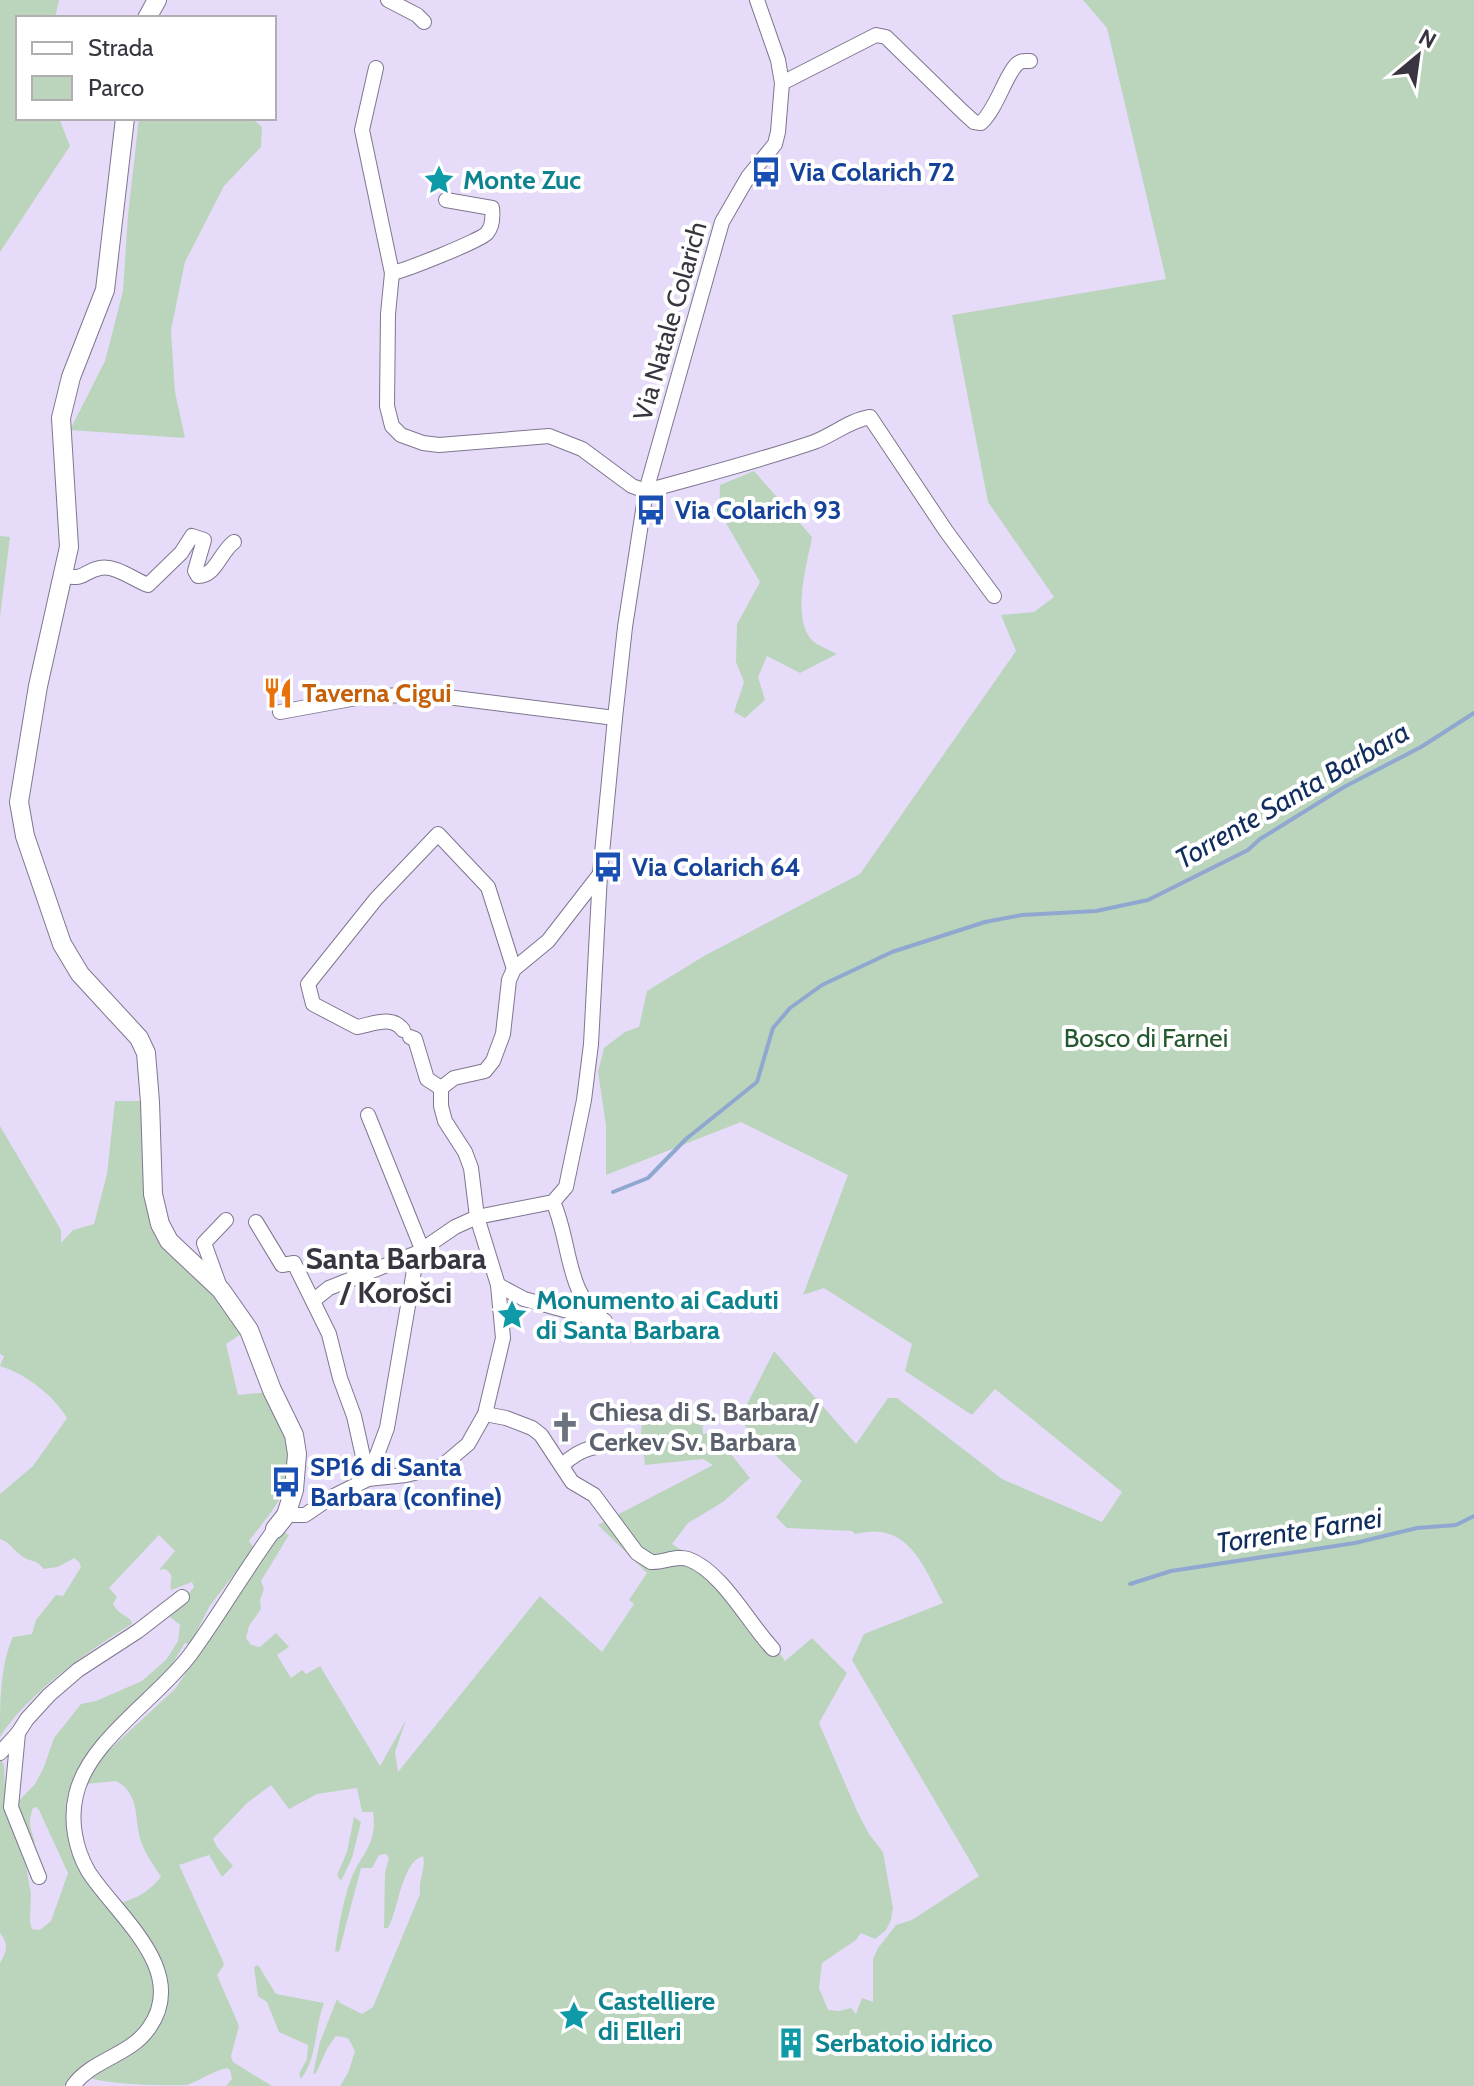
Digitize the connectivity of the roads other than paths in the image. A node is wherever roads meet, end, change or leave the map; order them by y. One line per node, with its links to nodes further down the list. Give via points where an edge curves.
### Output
1 (388, 0): 3 (street)
2 (757, 0): 6 (street, Via Natale Colarich)
3 (424, 22)
4 (1030, 61): 6 (street, via 1015,66 981,123 886,37 876,35)
5 (376, 68): 9 (street, via 362,130)
6 (782, 83): 10 (street, Via Natale Colarich, via 775,144 730,203 722,222)
7 (125, 120): 12 (street, via 105,290 61,418 69,528)
8 (446, 200): 9 (street, via 492,208 490,230 419,266)
9 (392, 273): 10 (street, via 387,406 392,426 401,435 439,445 549,436 582,449)
10 (646, 491): 13 (street, via 759,460 870,417); 15 (street, Via Natale Colarich)
11 (234, 542): 12 (street, via 205,576 195,571 204,540 192,536 148,585 99,568 76,578)
12 (64, 576): 26 (street, via 28,735 21,817 62,944 80,974 139,1038 146,1053 153,1194 160,1224 169,1241)
13 (994, 596)
14 (280, 712): 15 (street, via 362,697 423,694)
15 (615, 718): 16 (street, Via Natale Colarich)
16 (600, 874): 17 (street, via 548,941); 20 (street, Via Natale Colarich, via 584,1100 566,1187)
17 (514, 969): 18 (street, via 493,1061 485,1071 454,1078); 18 (street, via 488,887 438,834 376,899 308,984 313,1004 357,1027 390,1020 399,1024 415,1039 427,1079)
18 (441, 1088): 21 (street, via 445,1121 471,1168)
19 (368, 1115): 24 (street)
20 (553, 1202): 21 (street); 25 (street, via 576,1284 605,1321 536,1303)
21 (477, 1217): 24 (street); 25 (street)
22 (226, 1220): 26 (street, via 204,1243)
23 (256, 1222): 27 (street, via 282,1265 294,1263)
24 (420, 1251): 27 (street, via 329,1288); 31 (street, via 387,1428)
25 (498, 1285): 28 (street, via 503,1338)
26 (221, 1290): 32 (street, via 250,1323 272,1390 294,1435 294,1490)
27 (314, 1300): 31 (street, via 354,1416)
28 (485, 1414): 30 (street, via 532,1428); 31 (street, via 468,1444 442,1466)
29 (638, 1444): 30 (street, via 586,1448)
30 (563, 1465): 34 (street, via 572,1482 602,1504 637,1553 651,1562 685,1558 702,1568 734,1597)
31 (368, 1479): 32 (street, via 305,1515)
32 (280, 1522): 38 (street, via 190,1655 108,1740 81,1777 73,1814 79,1851 149,1952 161,1985 157,2013 143,2035)
33 (182, 1597): 35 (street, via 78,1670)
34 (773, 1649)
35 (18, 1733): 36 (street); 37 (street, via 11,1807)
36 (0, 1753)
37 (39, 1877)
38 (73, 2086)

